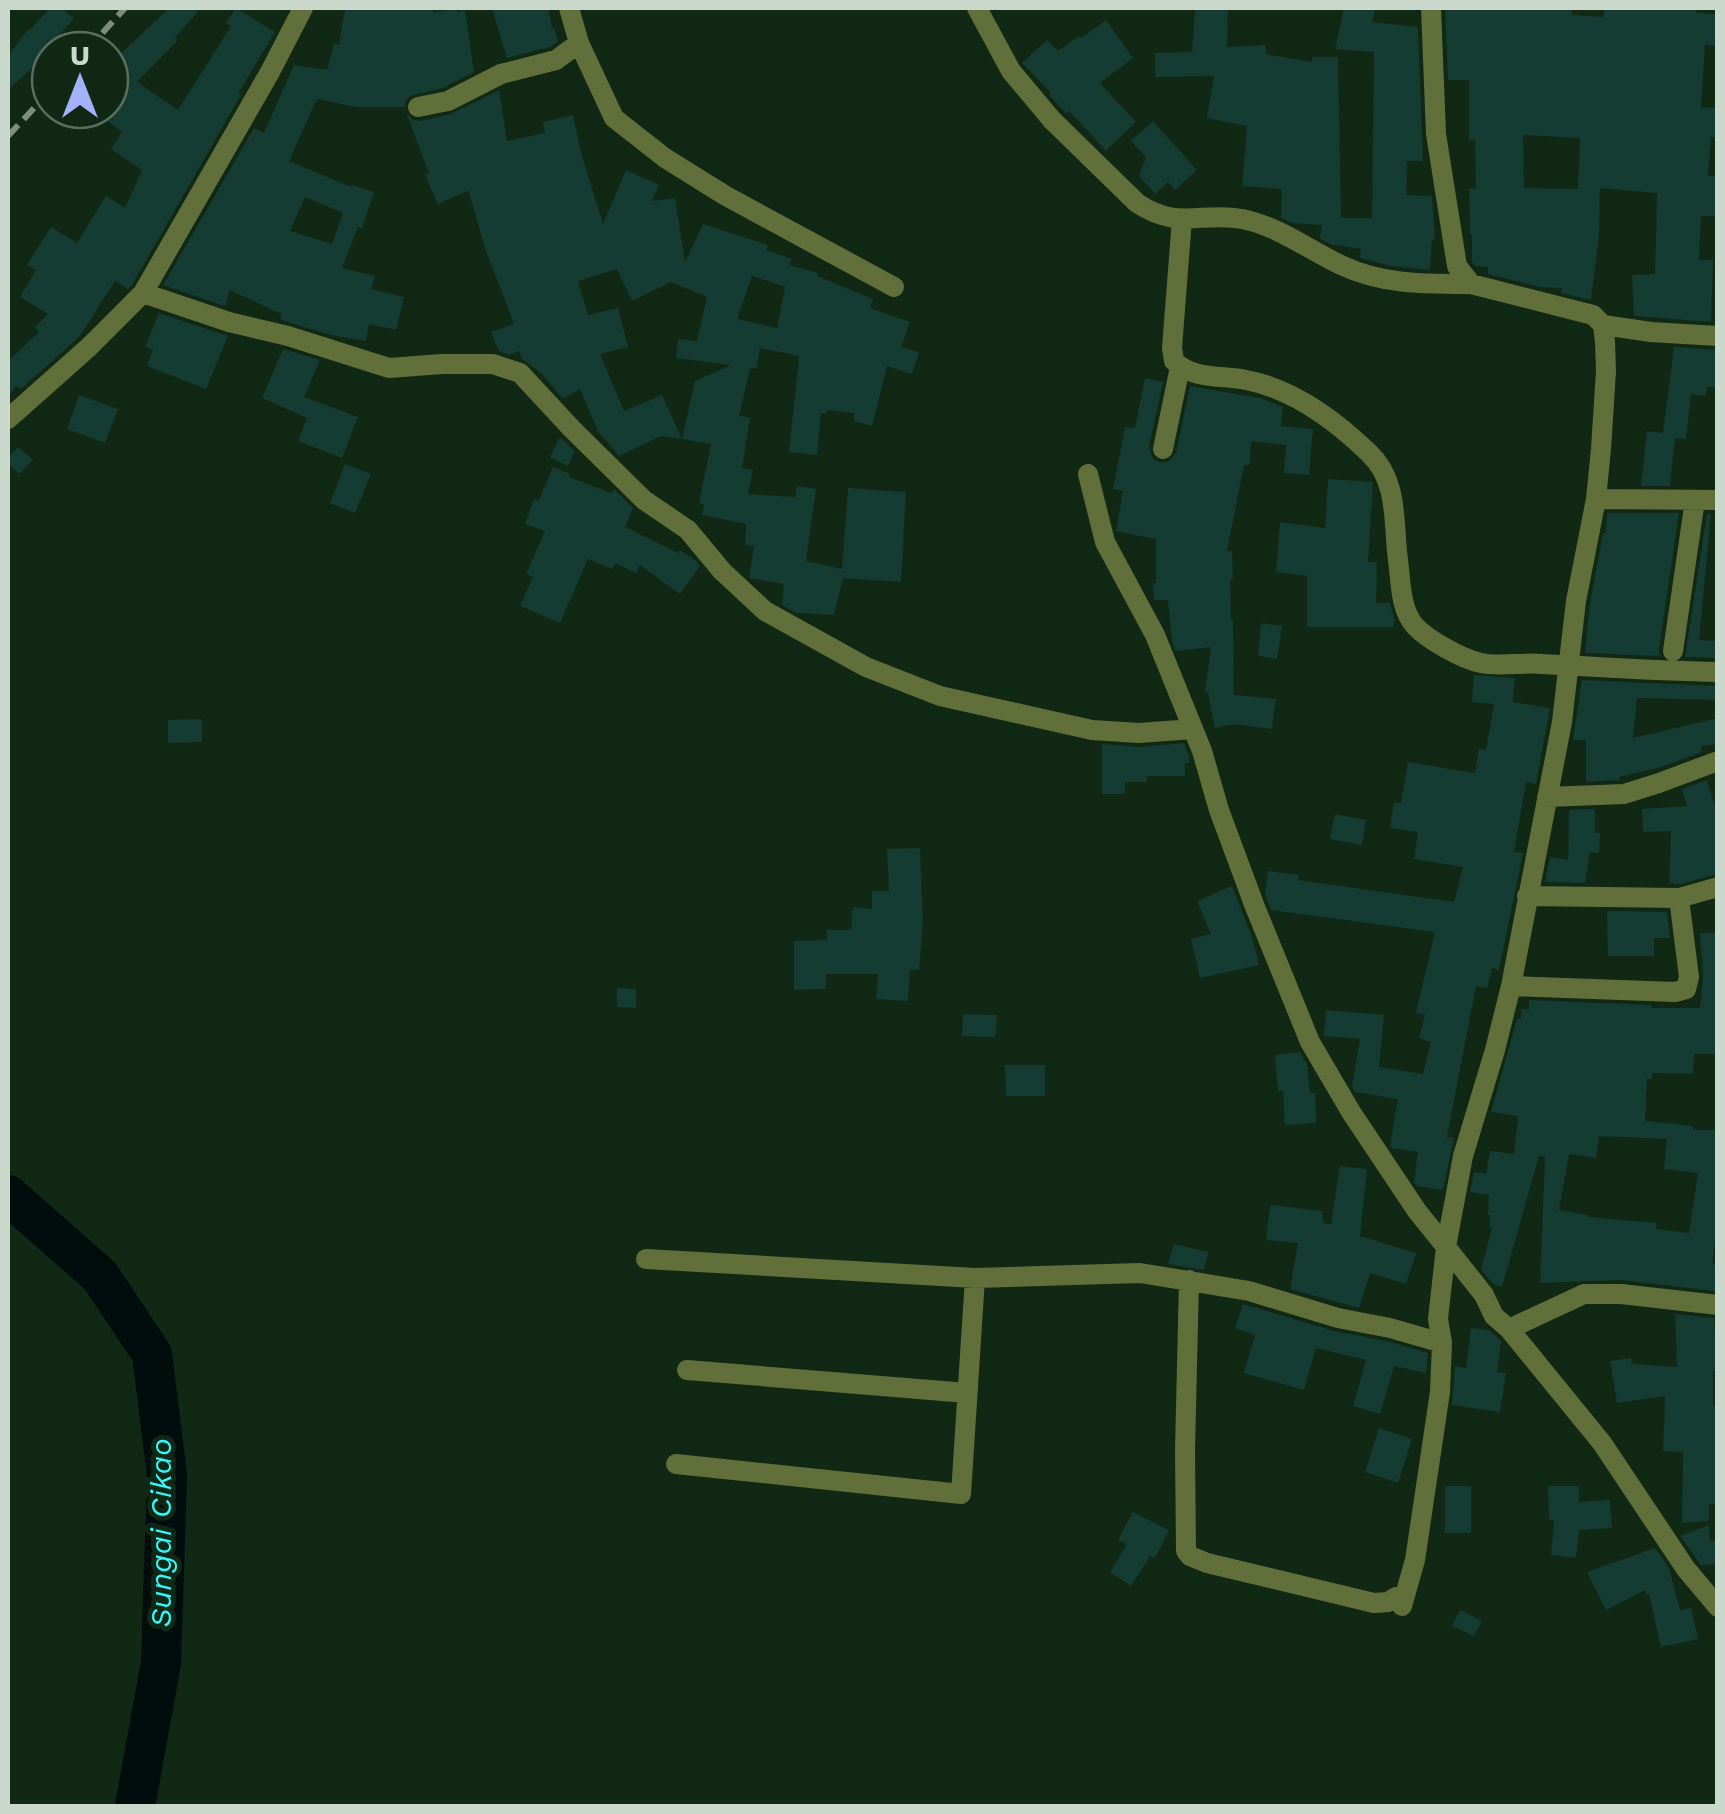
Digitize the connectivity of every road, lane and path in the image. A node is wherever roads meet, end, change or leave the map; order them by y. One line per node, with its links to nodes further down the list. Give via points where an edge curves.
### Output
1 (303, 8): 10 (street)
2 (569, 8): 5 (street)
3 (977, 8): 7 (street, via 1012,72 1052,120 1137,202)
4 (1431, 8): 8 (street, via 1436,134 1458,266)
5 (579, 43): 6 (street, via 556,60); 9 (street, via 614,118 626,128 726,196)
6 (418, 107)
7 (1182, 219): 8 (street, via 1240,218 1379,280); 13 (street, via 1172,348)
8 (1471, 284): 11 (street, via 1593,315)
9 (894, 287)
10 (143, 293): 14 (street); 23 (street, via 389,368 493,364 520,373 644,500 688,530 766,611 866,667 940,696 1092,730)
11 (1602, 325): 12 (street); 17 (street, via 1606,371)
12 (1718, 336)
13 (1180, 368): 15 (street); 21 (street, via 1295,396 1372,455 1393,496 1404,605 1414,625 1436,642 1484,664)
14 (8, 419)
15 (1163, 448)
16 (1088, 474): 23 (street, via 1105,542)
17 (1596, 499): 18 (street); 21 (street)
18 (1695, 500): 19 (street); 20 (street)
19 (1718, 500)
20 (1674, 651)
21 (1568, 665): 22 (street); 25 (street)
22 (1718, 672)
23 (1193, 729): 30 (street, via 1310,1042)
24 (1718, 761): 25 (street, via 1624,794)
25 (1547, 797): 27 (street)
26 (1718, 887): 28 (street)
27 (1527, 896): 28 (street); 29 (street)
28 (1680, 898): 29 (street, via 1686,989)
29 (1511, 986): 30 (street, via 1463,1156)
30 (1446, 1247): 35 (street); 36 (street)
31 (646, 1260): 32 (street)
32 (975, 1278): 33 (street, via 1140,1273); 38 (street)
33 (1189, 1280): 36 (street); 36 (street, via 1186,1546 1190,1556 1206,1563 1374,1603 1396,1597 1402,1606 1426,1494)
34 (1718, 1306): 35 (street, via 1584,1294)
35 (1508, 1329): 40 (street, via 1602,1443)
36 (1442, 1343)
37 (687, 1370): 38 (street)
38 (967, 1393): 39 (street, via 960,1494)
39 (676, 1464)
40 (1718, 1606)

